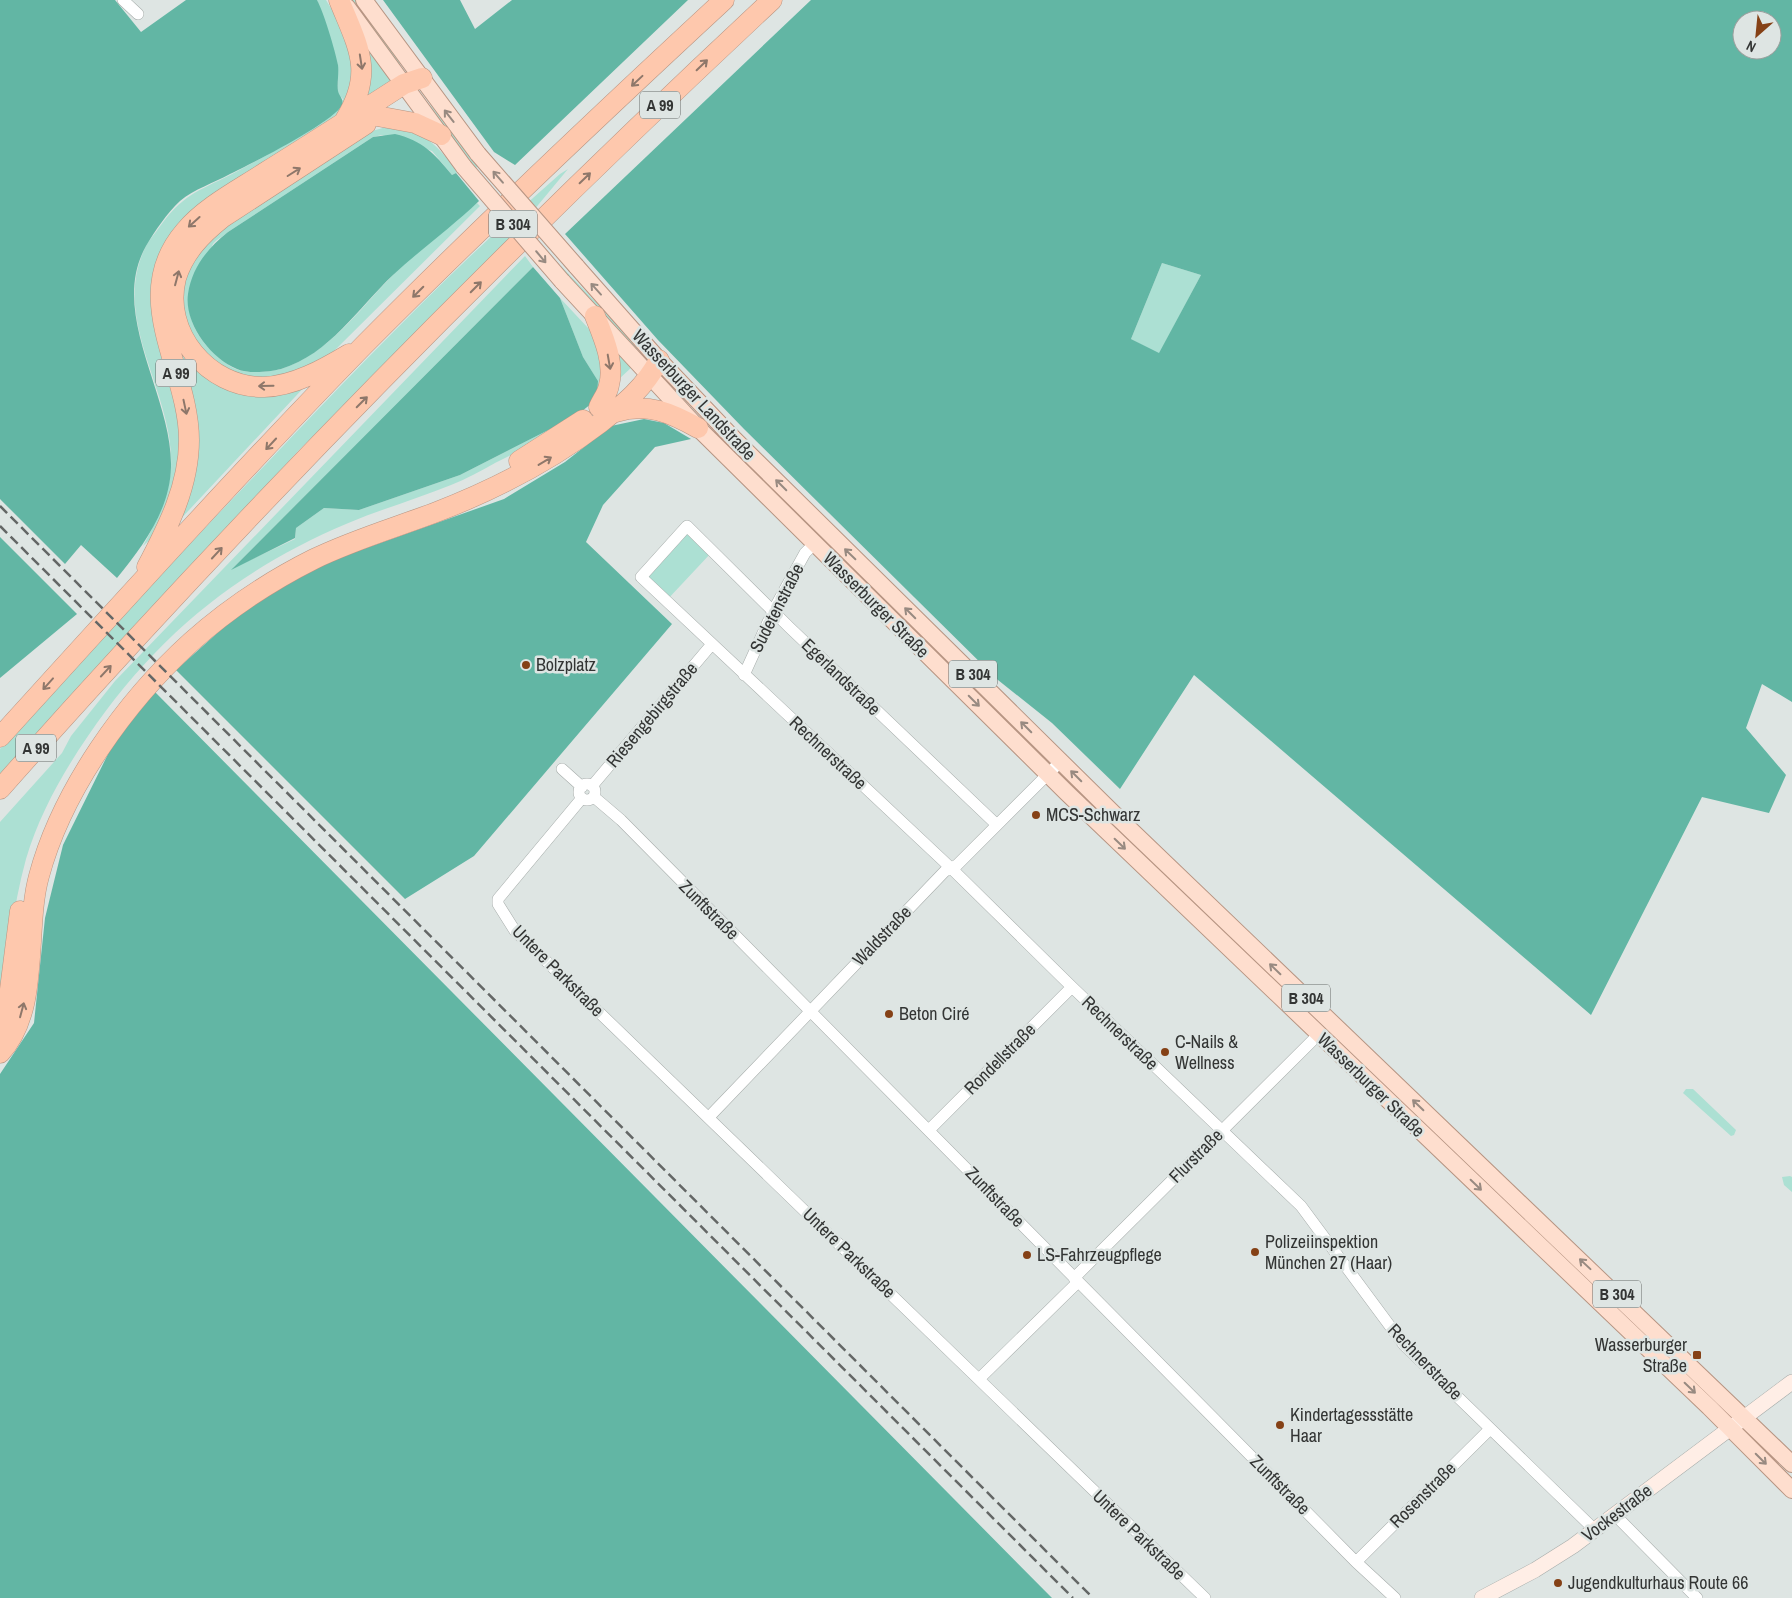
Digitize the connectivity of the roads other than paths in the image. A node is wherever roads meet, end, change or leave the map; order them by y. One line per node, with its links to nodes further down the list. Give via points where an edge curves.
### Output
1 (123, 0): 6 (street)
2 (341, 0): 7 (main road, B 304); 9 (highway, A 99, one-way to 9, via 362,68 362,86)
3 (364, 0): 7 (main road, B 304)
4 (724, 0): 12 (highway, A 99, one-way to 12, via 606,109)
5 (772, 0): 28 (highway, A 99, one-way to 5, via 334,430 550,212)
6 (138, 14)
7 (413, 86): 8 (highway); 9 (highway, A 99); 10 (main road, B 304); 13 (main road, Wasserburger Landstraße / B 304, one-way to 7, bridge, via 576,266 478,154)
8 (377, 116): 10 (highway, via 415,123); 12 (highway, one-way to 8, via 287,383 262,387 232,381 200,361 186,342 175,314 174,291 184,260 207,230)
9 (343, 123): 20 (highway, A 99, one-way to 20, via 194,221 169,257 160,283 161,316 186,410 189,439 187,469 171,518)
10 (441, 135): 11 (main road, Wasserburger Landstraße / B 304, one-way to 11, bridge, via 464,167)
11 (595, 316): 13 (main road, Wasserburger Landstraße / B 304); 14 (highway, one-way to 14, via 604,339 611,376)
12 (364, 346): 20 (highway, A 99, one-way to 20)
13 (650, 369): 14 (highway); 15 (main road, Wasserburger Landstraße / B 304); 16 (main road, Wasserburger Landstraße / B 304, one-way to 13)
14 (605, 410): 15 (highway, via 642,406 666,412); 35 (highway, via 522,459 470,485 336,535 268,570 183,631 108,714 65,783 39,838 26,877 6,1014); 37 (highway, one-way to 14, via 16,1028 23,1008 34,896 50,843 95,756 156,675 216,621 277,580 344,546 433,513 527,472 565,449)
15 (698, 428): 18 (main road, Wasserburger Landstraße / B 304)
16 (815, 520): 25 (main road, Wasserburger Straße / B 304, one-way to 16)
17 (687, 526): 21 (street, Egerlandstraße); 22 (street, Rechnerstraße, via 642,579)
18 (802, 532): 19 (main road, Wasserburger Straße / B 304)
19 (814, 544): 21 (street, Sudetenstraße, via 805,553); 27 (main road, Wasserburger Straße / B 304, one-way to 27)
20 (135, 589): 24 (highway, A 99, one-way to 24)
21 (773, 612): 23 (street, Sudetenstraße); 30 (street, Egerlandstraße)
22 (712, 644): 23 (street, Rechnerstraße); 29 (street, Riesengebirgstraße)
23 (744, 675): 31 (street, Rechnerstraße)
24 (0, 736)
25 (1061, 761): 27 (street, Waldstraße); 44 (main road, Wasserburger Straße / B 304, one-way to 25)
26 (562, 769): 29 (street)
27 (1048, 774): 30 (street, Waldstraße); 36 (main road, Wasserburger Straße / B 304, one-way to 36)
28 (0, 789)
29 (587, 792): 32 (street, Riesengebirgstraße, via 503,892); 34 (street, Zunftstraße, via 626,826)
30 (997, 825): 31 (street, Waldstraße)
31 (952, 869): 33 (street, Rechnerstraße); 34 (street, Waldstraße, via 945,871)
32 (498, 904): 38 (street, Untere Parkstraße, via 515,931)
33 (1072, 988): 39 (street, Rondellstraße); 40 (street, Rechnerstraße)
34 (810, 1011): 38 (street, Waldstraße); 39 (street, Zunftstraße)
35 (0, 1032)
36 (1318, 1035): 40 (street, Flurstraße); 46 (main road, Wasserburger Straße / B 304, one-way to 46)
37 (0, 1053)
38 (709, 1117): 42 (street, Untere Parkstraße)
39 (928, 1130): 41 (street, Zunftstraße)
40 (1221, 1131): 41 (street, Flurstraße); 45 (street, Rechnerstraße, via 1301,1206 1404,1345)
41 (1076, 1280): 42 (street, Flurstraße); 51 (street, Zunftstraße)
42 (979, 1379): 52 (street, Untere Parkstraße)
43 (1792, 1382): 44 (main road, Vockestraße)
44 (1745, 1417): 46 (main road, Vockestraße); 47 (main road, Wasserburger Straße / B 304)
45 (1490, 1428): 50 (street, Rechnerstraße); 51 (street, Rosenstraße)
46 (1731, 1428): 48 (main road, Wasserburger Straße / B 304, one-way to 48); 49 (main road, Vockestraße)
47 (1792, 1464)
48 (1792, 1490)
49 (1615, 1515): 50 (main road, Vockestraße); 55 (street)
50 (1595, 1530): 54 (main road, Vockestraße, via 1556,1558)
51 (1356, 1562): 53 (street, Zunftstraße)
52 (1205, 1598)
53 (1395, 1598)
54 (1482, 1598)
55 (1697, 1598)

